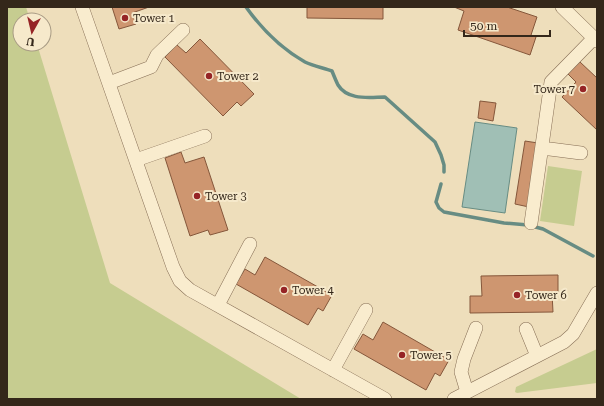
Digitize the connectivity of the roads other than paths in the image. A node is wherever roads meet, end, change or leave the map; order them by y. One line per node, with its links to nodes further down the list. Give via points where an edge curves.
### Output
1 (82, 7): 5 (lane)
2 (562, 7): 4 (lane)
3 (183, 30): 5 (lane, via 157,55 151,67)
4 (596, 40): 7 (lane, via 551,82)
5 (109, 83): 9 (lane)
6 (205, 136): 9 (lane)
7 (542, 148): 8 (lane); 10 (lane)
8 (582, 153)
9 (136, 160): 13 (lane, via 180,281 190,290)
10 (531, 223)
11 (250, 244): 13 (lane)
12 (597, 293): 17 (lane, via 573,334 564,342)
13 (218, 305): 18 (lane)
14 (366, 310): 18 (lane)
15 (476, 328): 19 (lane, via 461,372)
16 (526, 329): 17 (lane)
17 (537, 356): 19 (lane)
18 (332, 370): 20 (lane)
19 (467, 392): 21 (lane)
20 (385, 399)
21 (454, 399)

